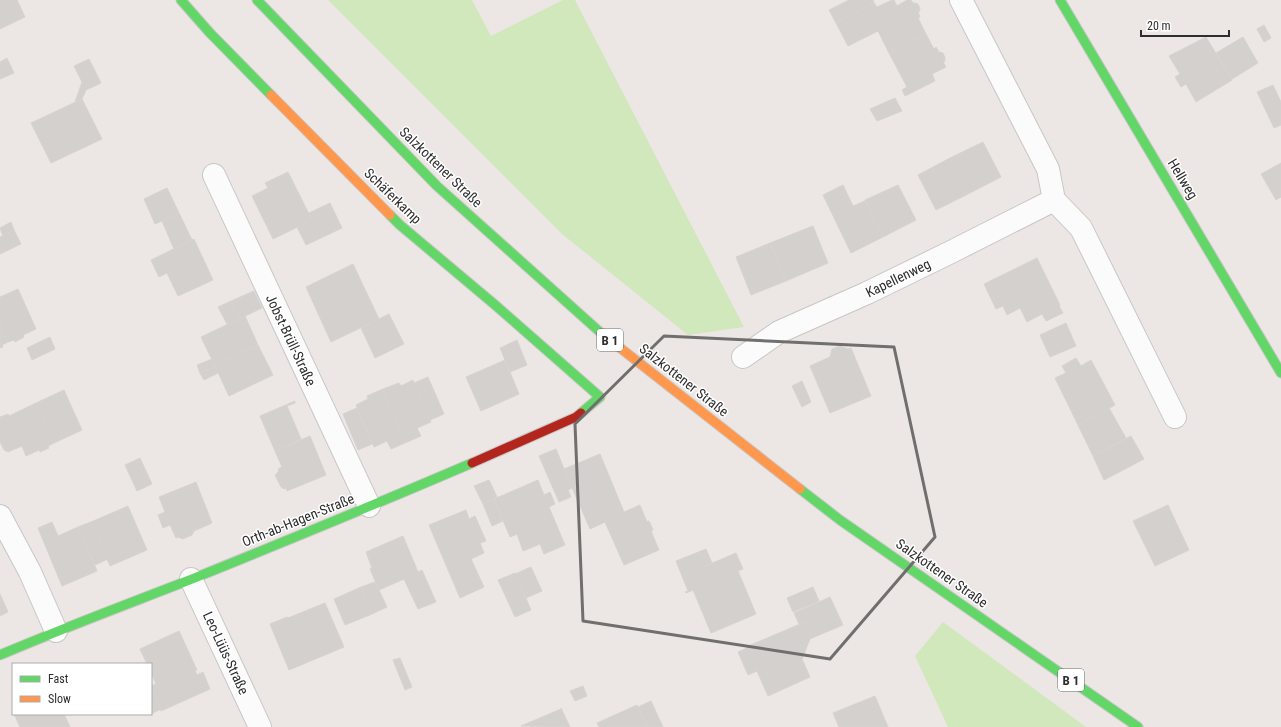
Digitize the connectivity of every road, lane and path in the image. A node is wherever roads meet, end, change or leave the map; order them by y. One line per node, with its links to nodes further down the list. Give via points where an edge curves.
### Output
1 (181, 0): 9 (main road, Schäferkamp, via 400,225)
2 (256, 0): 17 (main road, Salzkottener Straße / B 1, via 437,186 601,333 840,520)
3 (961, 0): 6 (street, via 1048,169)
4 (1060, 0): 8 (main road, Hellweg)
5 (214, 174): 11 (street, Jobst-Brüll-Straße)
6 (1054, 200): 7 (street, Kapellenweg, via 867,293 779,332); 10 (street, via 1081,228)
7 (743, 357)
8 (1281, 373)
9 (600, 397): 11 (main road, Orth-ab-Hagen-Straße, via 576,417)
10 (1175, 417)
11 (369, 506): 13 (main road, Orth-ab-Hagen-Straße)
12 (0, 516): 14 (street, via 30,572)
13 (191, 579): 14 (main road, Orth-ab-Hagen-Straße); 16 (street, Leo-Lüüs-Straße)
14 (56, 631): 15 (main road, Orth-ab-Hagen-Straße)
15 (0, 655)
16 (260, 727)
17 (1138, 727)

